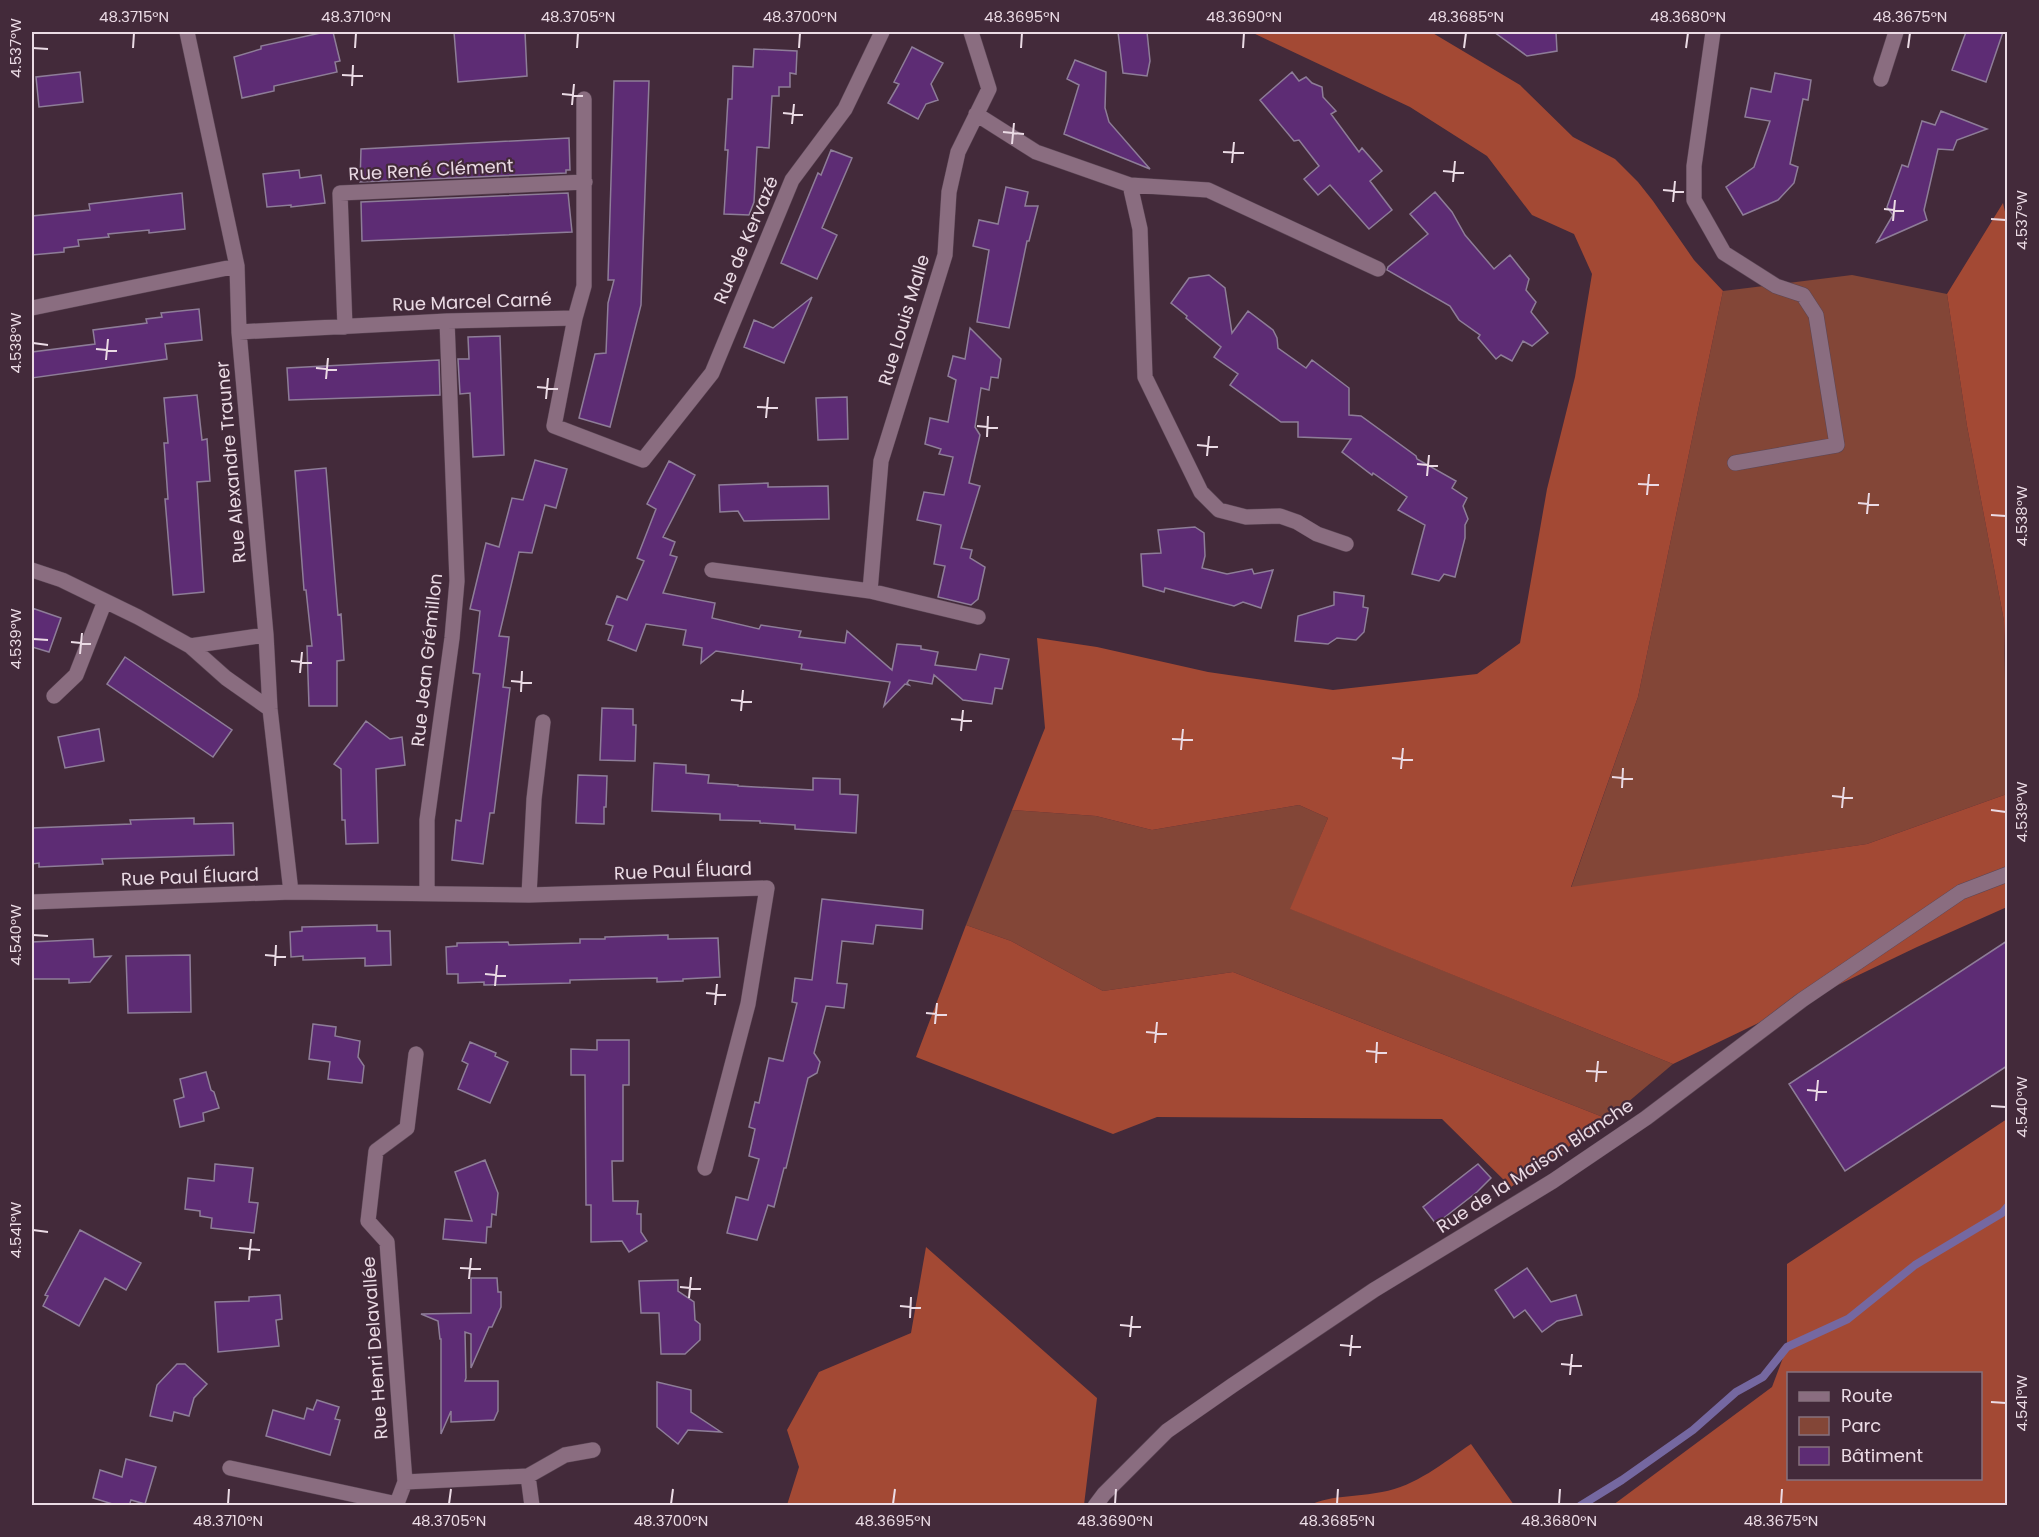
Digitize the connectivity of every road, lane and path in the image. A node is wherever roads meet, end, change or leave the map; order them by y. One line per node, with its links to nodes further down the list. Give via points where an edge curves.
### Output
1 (187, 32): 11 (street, Rue Alexandre Trauner)
2 (882, 32): 18 (street, Rue de Kervazé, via 845,109 792,180 712,373)
3 (971, 32): 8 (street, Rue Louis Malle, via 989,89)
4 (1713, 32): 19 (street, via 1694,166 1694,200 1724,254 1776,286 1803,295 1816,315 1837,445)
5 (1896, 32): 6 (street)
6 (1881, 79)
7 (584, 99): 9 (street)
8 (976, 114): 10 (street, via 1036,152); 23 (street, Rue Louis Malle, via 953,172 945,255 881,461)
9 (585, 182): 14 (street, via 584,286); 16 (street, Rue René Clément, via 340,193)
10 (1130, 186): 12 (street, via 1208,190); 20 (street, via 1140,229 1145,377 1201,492 1219,510 1246,517 1280,516)
11 (237, 266): 13 (street); 17 (street, Rue Alexandre Trauner)
12 (1378, 269)
13 (32, 308)
14 (575, 318): 15 (street, Rue Marcel Carné); 18 (street, Rue Marcel Carné, via 554,426)
15 (447, 321): 16 (street, Rue Marcel Carné); 33 (street, Rue Jean Grémillon, via 457,581 427,820)
16 (345, 327): 17 (street, Rue Marcel Carné)
17 (239, 332): 26 (street, Rue Alexandre Trauner)
18 (643, 460)
19 (1735, 463)
20 (1346, 544)
21 (32, 570): 24 (street)
22 (712, 570): 23 (street)
23 (870, 591): 25 (street)
24 (105, 602): 27 (street); 28 (street, via 76,675)
25 (978, 617)
26 (266, 635): 27 (street); 29 (street, Rue Alexandre Trauner)
27 (190, 646): 29 (street)
28 (54, 696)
29 (270, 709): 32 (street, Rue Alexandre Trauner)
30 (543, 722): 34 (street)
31 (2007, 873): 44 (street, Rue de la Maison Blanche, via 1961,892 1802,1000 1646,1118 1553,1181 1374,1290 1167,1431)
32 (291, 892): 33 (street, Rue Paul Éluard); 35 (street, Rue Paul Éluard)
33 (426, 894): 34 (street, Rue Paul Éluard)
34 (529, 895): 37 (street, Rue Paul Éluard, via 767,888 748,1004)
35 (32, 902)
36 (416, 1054): 41 (street, Rue Henri Delavallée, via 407,1128 376,1151 368,1221 387,1242)
37 (705, 1168)
38 (593, 1450): 40 (street, via 565,1455)
39 (230, 1468): 42 (street)
40 (528, 1476): 41 (street); 43 (street)
41 (405, 1482): 42 (street, Rue Henri Delavallée)
42 (397, 1505)
43 (532, 1506)
44 (1095, 1506)

